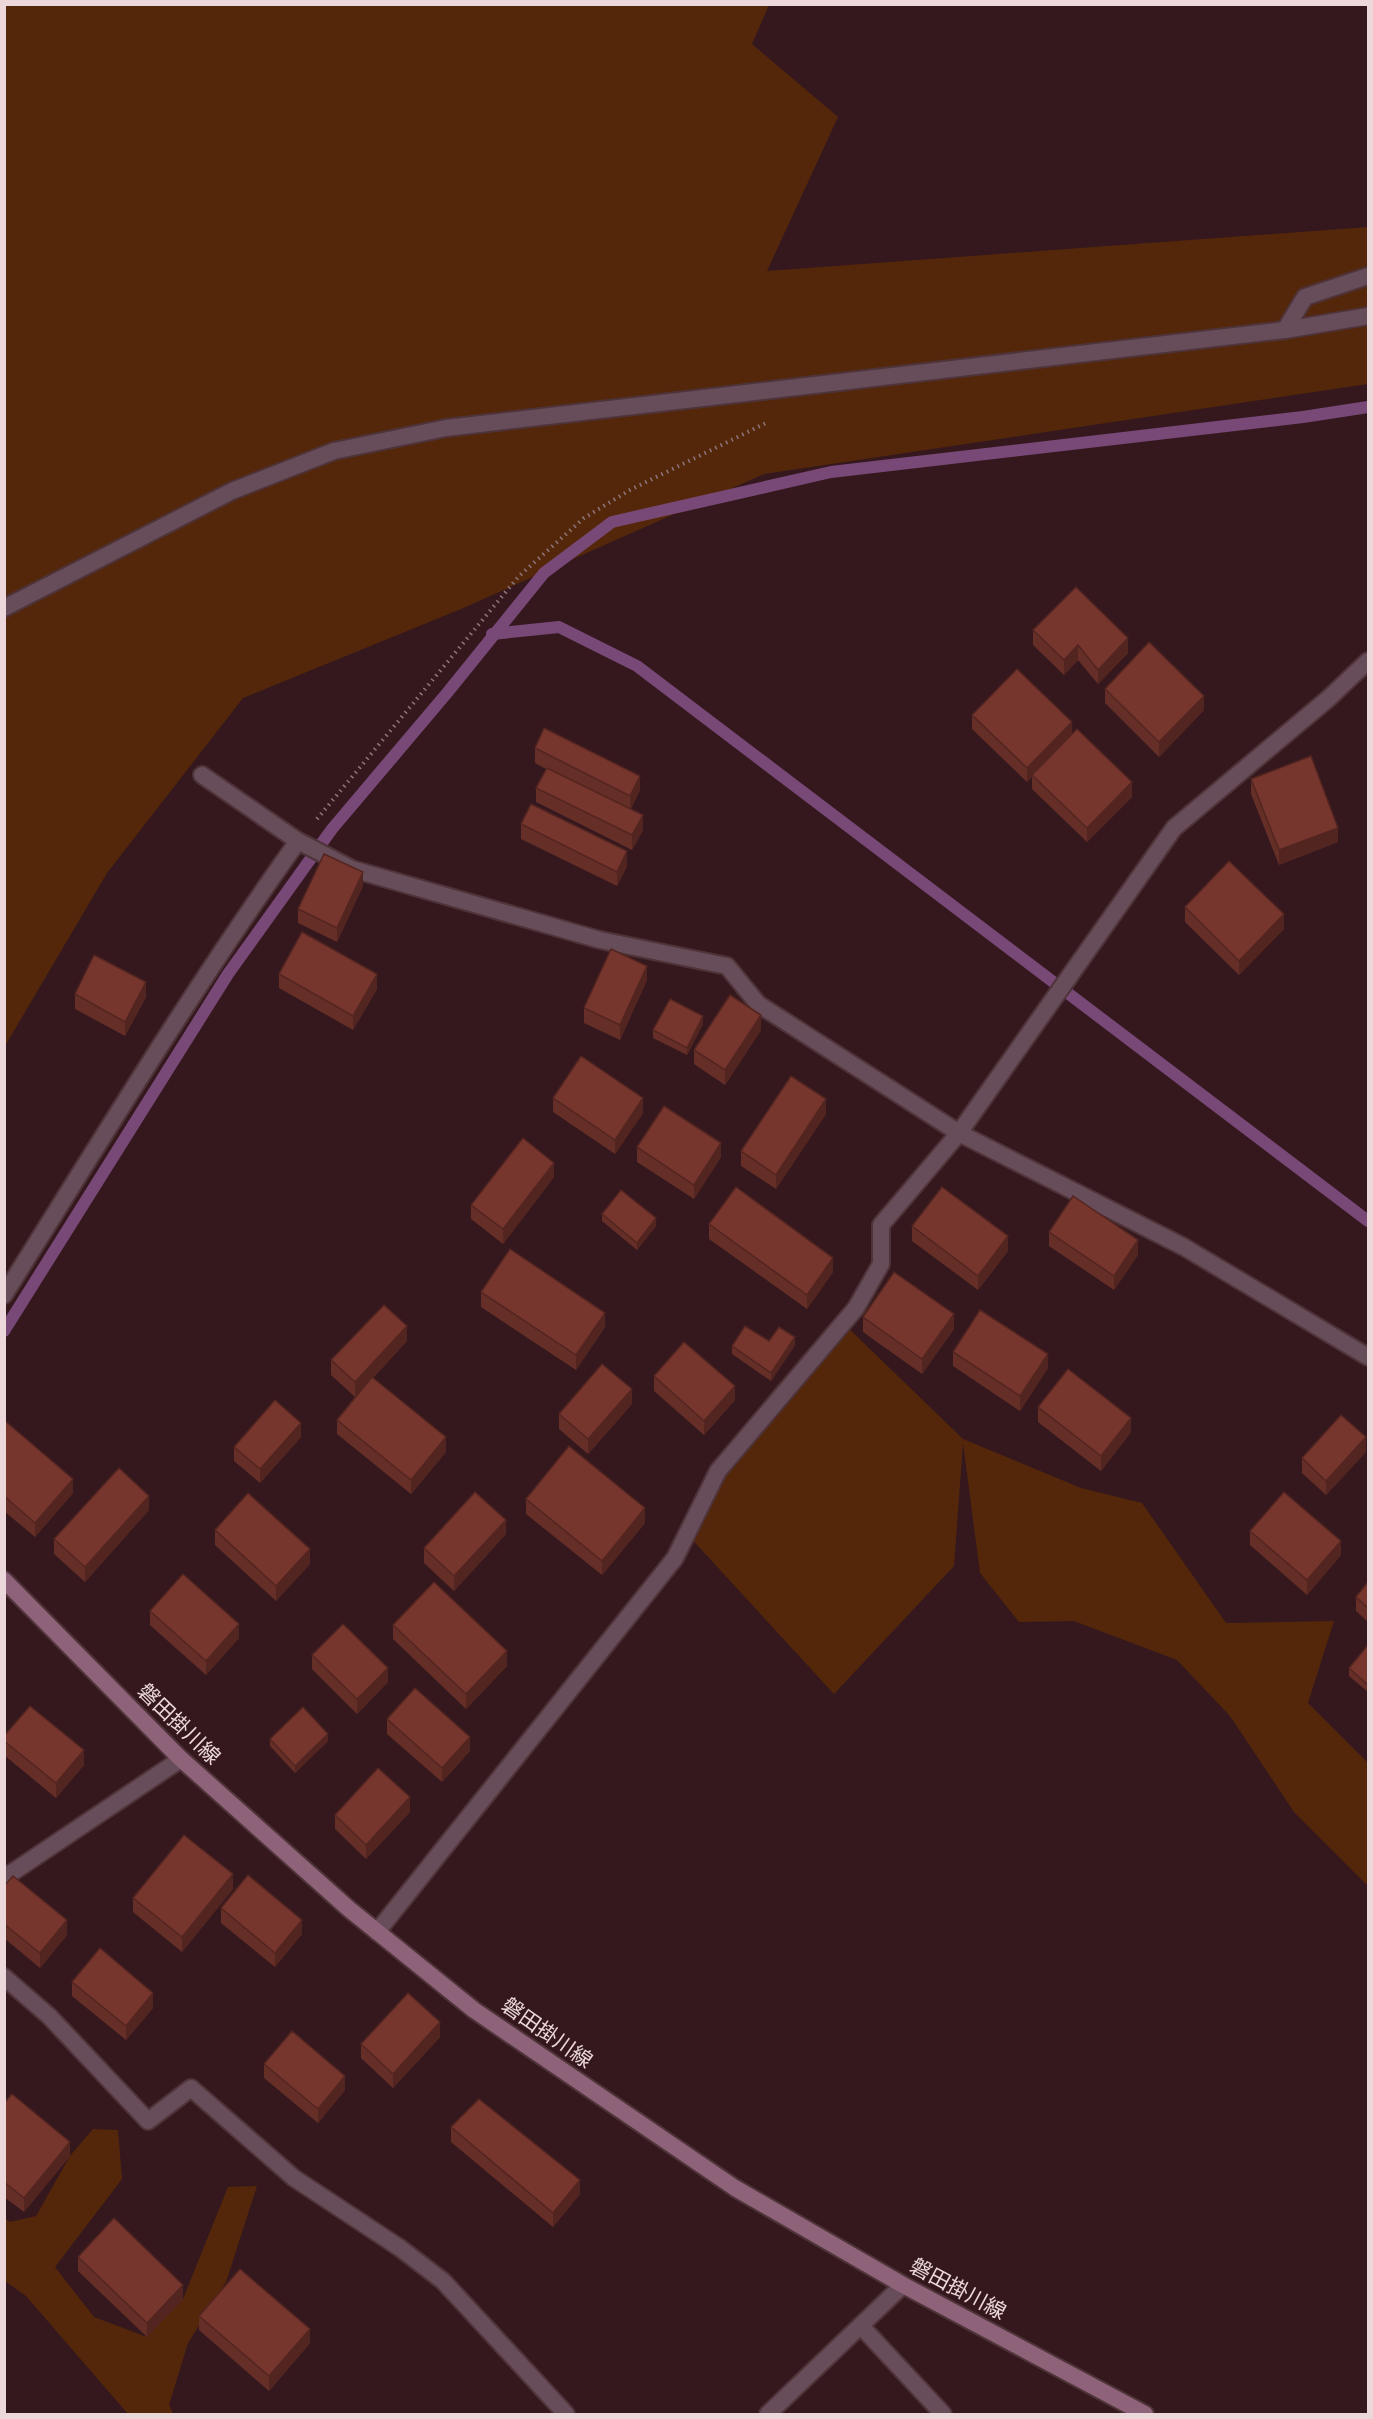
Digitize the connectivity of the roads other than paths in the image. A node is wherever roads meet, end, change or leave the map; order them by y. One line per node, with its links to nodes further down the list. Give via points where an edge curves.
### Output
1 (1368, 276): 3 (street, via 1305,297)
2 (1368, 316): 3 (street)
3 (1285, 330): 4 (street, via 446,428 334,451 232,491)
4 (4, 608)
5 (1368, 661): 8 (street, via 1174,828)
6 (202, 775): 7 (street)
7 (298, 841): 8 (street, via 352,869 600,940 727,966 758,1004); 9 (street, via 159,1046)
8 (959, 1133): 10 (street, via 1184,1247); 14 (street, via 881,1225 881,1264 856,1308 718,1471 675,1558)
9 (4, 1295)
10 (1368, 1357)
11 (4, 1580): 12 (main road, 磐田掛川線)
12 (181, 1760): 13 (street); 14 (main road, 磐田掛川線)
13 (4, 1878)
14 (377, 1932): 16 (main road, 磐田掛川線, via 474,2010 651,2132 735,2188)
15 (4, 1977): 18 (street, via 49,2016 148,2121 191,2088 294,2178 443,2281)
16 (903, 2285): 17 (street); 21 (main road, 磐田掛川線)
17 (861, 2326): 19 (street); 20 (street)
18 (566, 2415)
19 (768, 2415)
20 (943, 2415)
21 (1145, 2415)

